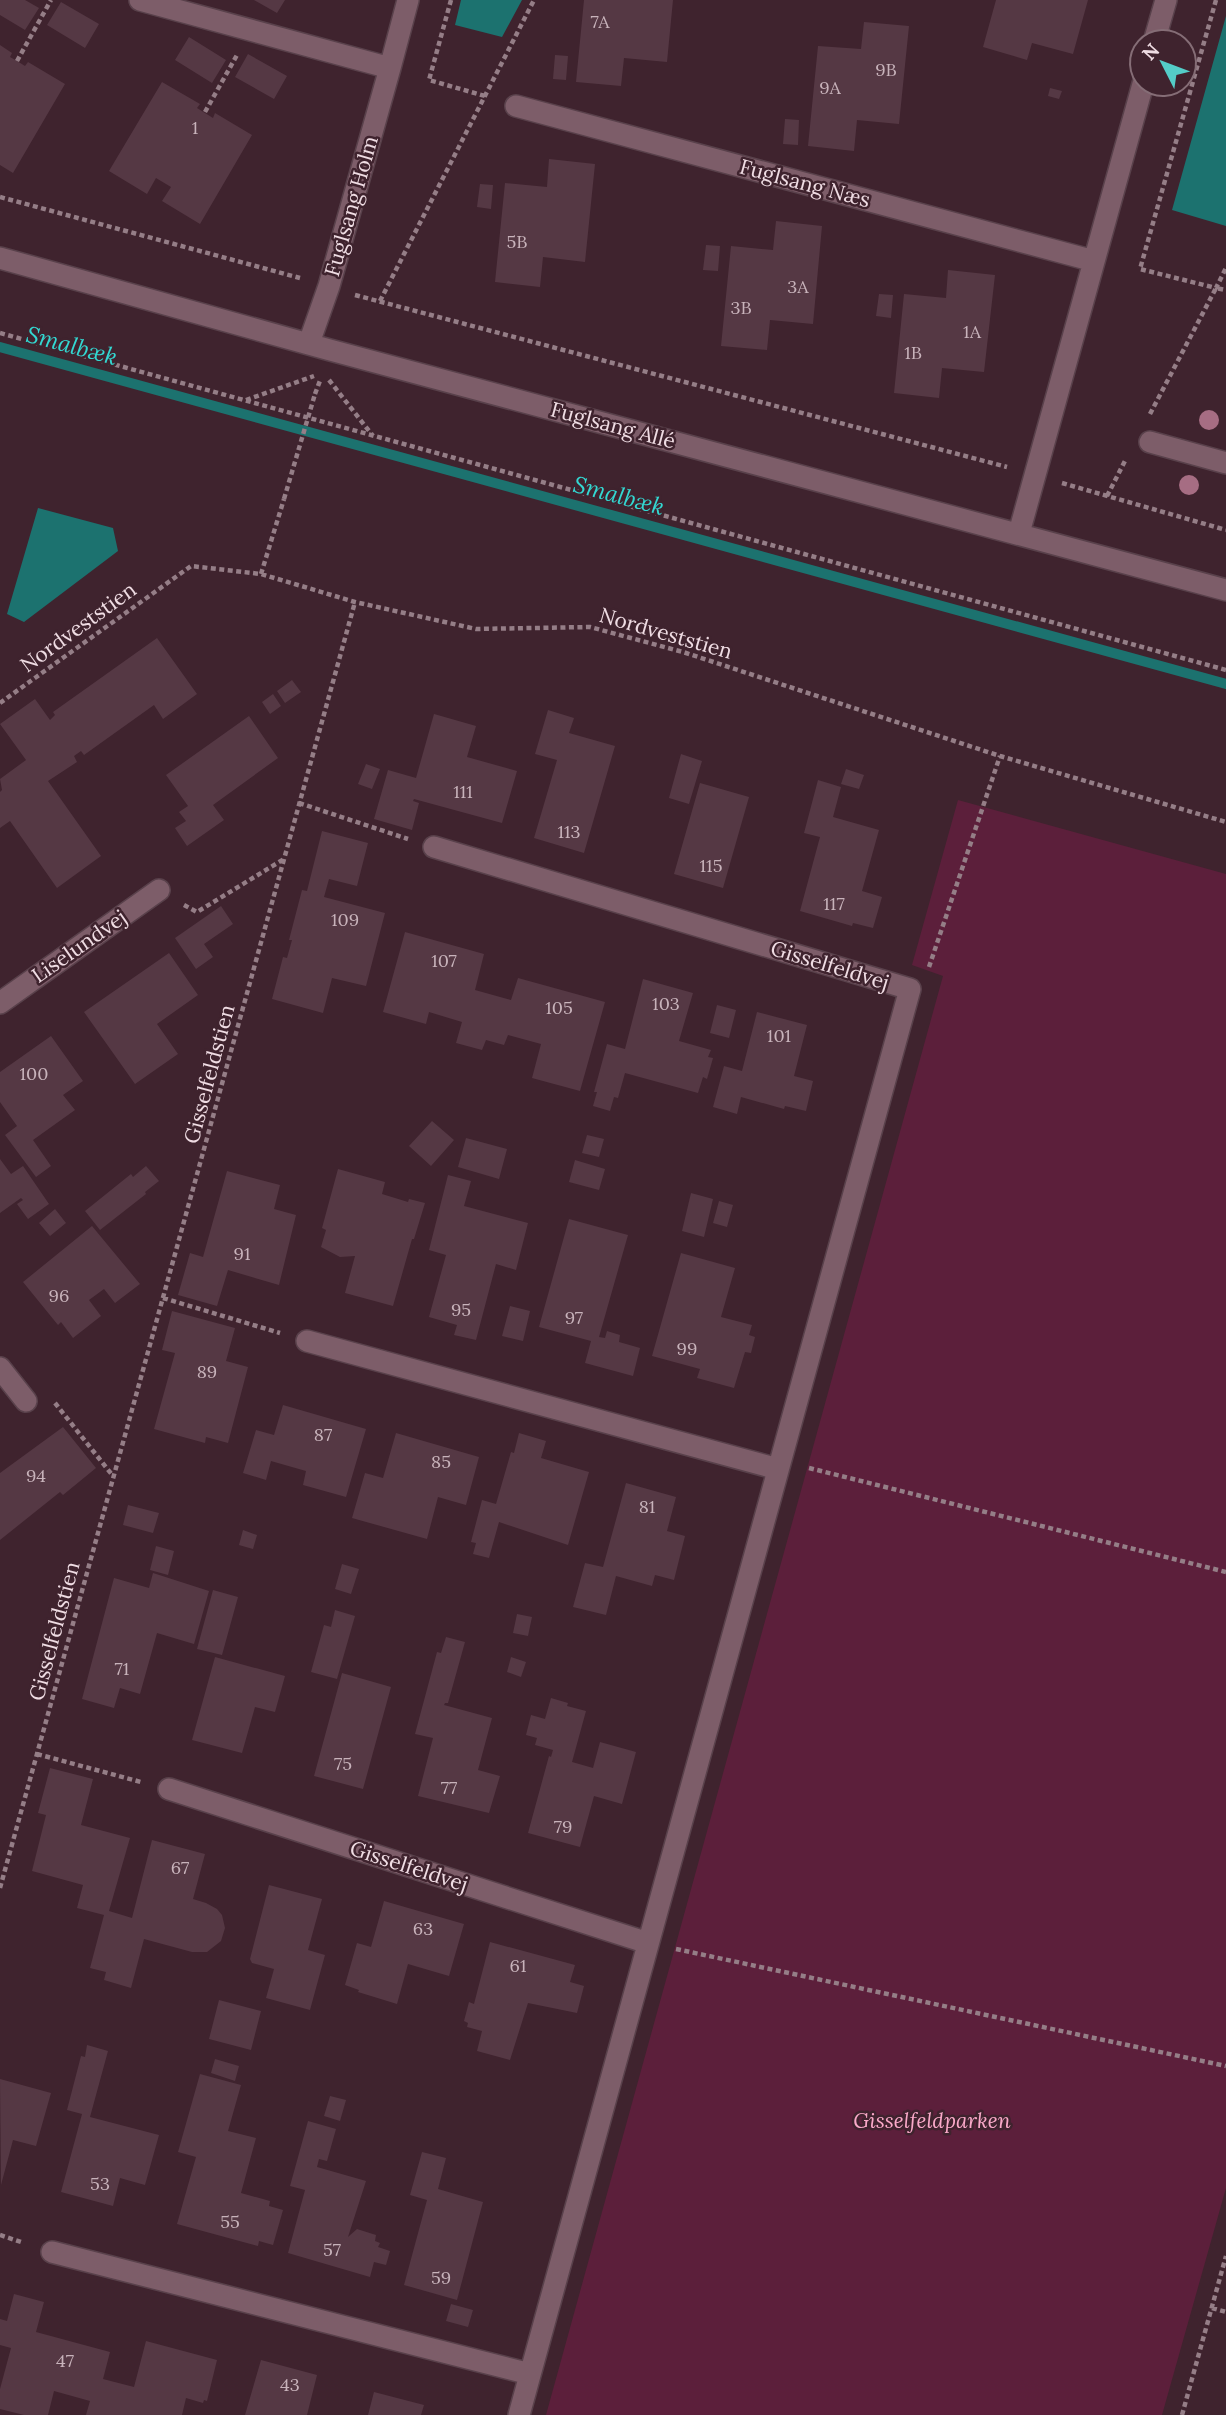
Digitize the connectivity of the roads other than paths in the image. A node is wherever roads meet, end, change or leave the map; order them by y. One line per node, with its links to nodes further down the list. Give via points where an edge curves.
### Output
1 (140, 0): 5 (street)
2 (408, 0): 5 (street, Fuglsang Holm)
3 (1166, 0): 4 (street)
4 (1158, 28)
5 (390, 68): 10 (street, Fuglsang Holm)
6 (1139, 98): 9 (street)
7 (516, 106): 9 (street, Fuglsang Næs)
8 (0, 258): 10 (street, Fuglsang Allé)
9 (1094, 261): 13 (street)
10 (309, 343): 13 (street, Fuglsang Allé)
11 (1148, 431): 12 (street)
12 (1226, 463)
13 (1019, 533): 14 (street, Fuglsang Allé)
14 (1226, 590)
15 (434, 847): 21 (street, Gisselfeldvej, via 910,989)
16 (159, 890): 17 (street, Liselundvej)
17 (0, 1003)
18 (307, 1341): 21 (street)
19 (0, 1368): 20 (street)
20 (26, 1401)
21 (779, 1465): 23 (street, Gisselfeldvej)
22 (169, 1789): 23 (street, Gisselfeldvej)
23 (648, 1943): 25 (street, Gisselfeldvej)
24 (52, 2252): 25 (street)
25 (530, 2374): 26 (street, Gisselfeldvej)
26 (519, 2415)

